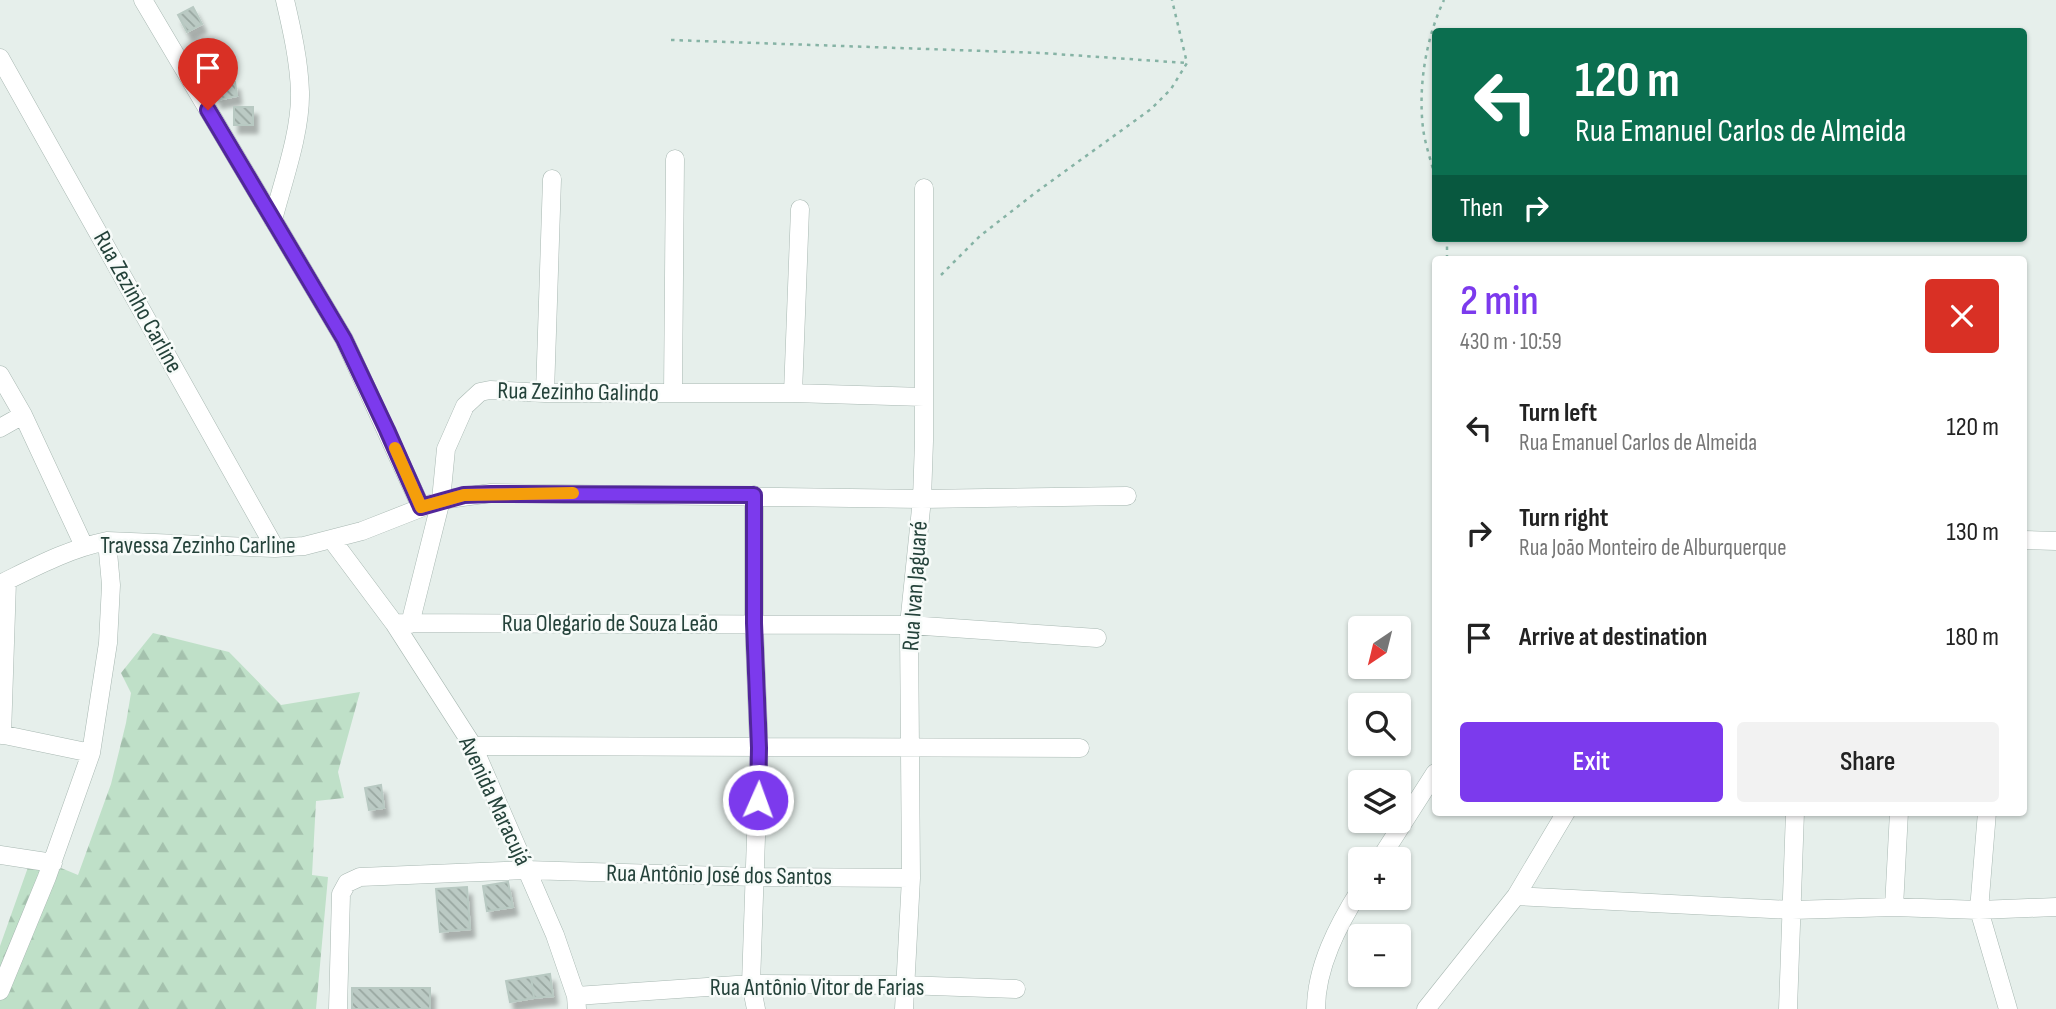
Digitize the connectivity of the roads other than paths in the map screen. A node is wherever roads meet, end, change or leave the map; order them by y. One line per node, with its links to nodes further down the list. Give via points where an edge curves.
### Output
1 (143, 0): 8 (street)
2 (285, 0): 8 (street, via 300,93 297,124)
3 (0, 58): 26 (street, Rua Zezinho Carline)
4 (675, 159): 11 (street)
5 (552, 179): 10 (street)
6 (924, 188): 13 (street, Rua Ivan Jaguaré)
7 (800, 209): 12 (street)
8 (273, 220): 20 (street, via 344,339)
9 (0, 375): 14 (street)
10 (544, 393): 11 (street, Rua Zezinho Galindo); 19 (street, Rua Zezinho Galindo, via 490,390 473,397 446,449)
11 (673, 393): 12 (street, Rua Zezinho Galindo)
12 (793, 393): 13 (street, Rua Zezinho Galindo)
13 (924, 397): 18 (street, Rua Ivan Jaguaré)
14 (23, 415): 15 (street); 25 (street)
15 (0, 428)
16 (754, 495): 18 (street, Travessa Zezinho Carline); 19 (street, Travessa Zezinho Carline, via 491,494); 28 (street)
17 (1127, 496): 18 (street, Travessa Zezinho Carline)
18 (922, 499): 30 (street, Rua Ivan Jaguaré)
19 (441, 500): 20 (street, Travessa Zezinho Carline); 29 (street, Rua Zezinho Galindo)
20 (421, 507): 21 (street, Travessa Zezinho Carline)
21 (332, 540): 26 (street, Travessa Zezinho Carline); 29 (street, Avenida Maracujá)
22 (2027, 540): 24 (street)
23 (107, 541): 25 (street, Travessa Zezinho Carline); 26 (street, Travessa Zezinho Carline); 37 (street, via 111,585 108,643)
24 (2056, 541)
25 (84, 546): 27 (street, Travessa Zezinho Carline)
26 (275, 548)
27 (4, 583): 32 (street)
28 (754, 623): 29 (street, Rua Olegario de Souza Leão); 30 (street, Rua Olegario de Souza Leão); 35 (street)
29 (402, 624): 33 (street, Avenida Maracujá)
30 (909, 625): 31 (street, Rua Olegario de Souza Leão); 34 (street, Rua Ivan Jaguaré)
31 (1097, 638)
32 (1, 734): 37 (street)
33 (473, 746): 35 (street); 46 (street, Avenida Maracujá)
34 (909, 747): 35 (street); 36 (street); 48 (street, Rua Ivan Jaguaré)
35 (759, 748): 47 (street)
36 (1080, 748)
37 (91, 753): 45 (street)
38 (1432, 779): 43 (street)
39 (1564, 816): 49 (street)
40 (1795, 816): 54 (street)
41 (1899, 816): 50 (street)
42 (1987, 816): 53 (street)
43 (1388, 847)
44 (0, 855): 45 (street)
45 (53, 863): 58 (street)
46 (526, 870): 47 (street, Rua Antônio José dos Santos); 59 (street, Avenida Maracujá, via 555,935); 60 (street, Rua Antônio José dos Santos, via 360,877 347,883 341,894)
47 (756, 877): 48 (street, Rua Antônio José dos Santos); 55 (street)
48 (911, 878): 56 (street, Rua Ivan Jaguaré)
49 (1516, 895): 54 (street); 64 (street)
50 (1894, 907): 53 (street); 54 (street)
51 (2056, 907): 53 (street)
52 (1350, 910): 63 (street, via 1329,950 1316,990)
53 (1979, 910): 66 (street)
54 (1792, 911): 65 (street)
55 (751, 984): 56 (street, Rua Antônio Vitor de Farias); 59 (street, Rua Antônio Vitor de Farias); 61 (street)
56 (904, 985): 57 (street, Rua Antônio Vitor de Farias); 62 (street, Rua Ivan Jaguaré)
57 (1016, 989)
58 (0, 991)
59 (576, 1003)
60 (338, 1009)
61 (756, 1009)
62 (904, 1009)
63 (1316, 1009)
64 (1426, 1009)
65 (1788, 1009)
66 (2008, 1009)

